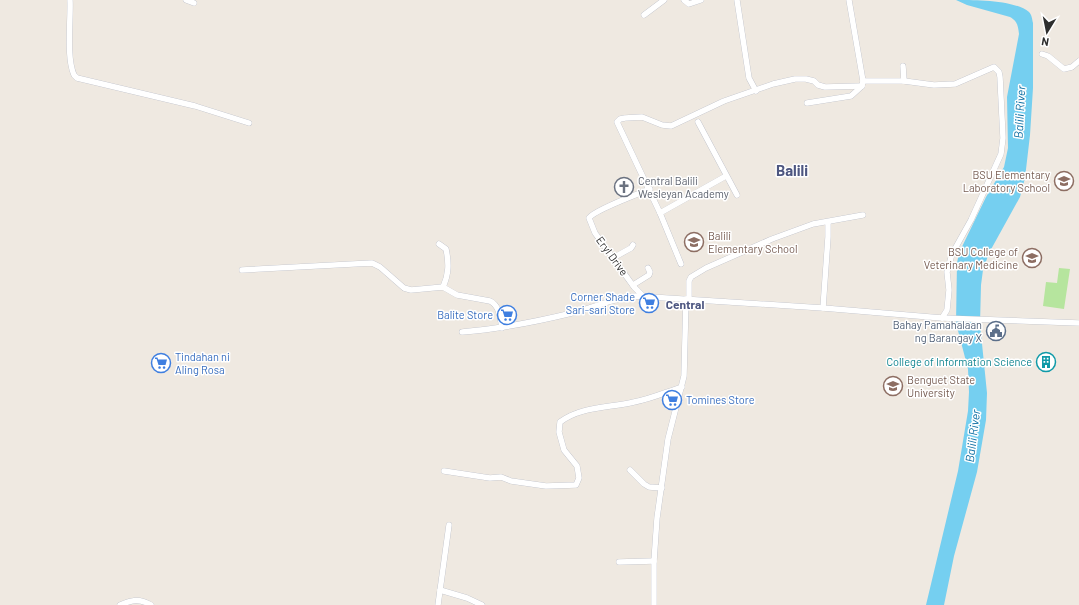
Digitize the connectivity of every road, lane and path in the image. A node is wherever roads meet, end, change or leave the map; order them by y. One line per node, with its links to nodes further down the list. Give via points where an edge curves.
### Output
1 (70, 0): 18 (street, via 71,63 77,78 195,106)
2 (186, 0): 8 (street)
3 (664, 0): 9 (street)
4 (684, 0): 5 (street, via 689,4)
5 (701, 0)
6 (737, 0): 15 (street, via 749,78)
7 (850, 0): 14 (street)
8 (194, 3)
9 (644, 15)
10 (1042, 54): 11 (street, via 1064,69)
11 (1079, 61)
12 (903, 66): 13 (street)
13 (904, 81): 14 (street); 36 (street, via 934,85 955,84 994,67 1000,77 1002,149 971,220 952,254 947,272)
14 (863, 84): 15 (street, via 825,87 814,81 795,79); 16 (street, via 851,96)
15 (756, 91): 20 (street, via 724,101 671,126 642,117 620,119 617,122)
16 (808, 103)
17 (698, 122): 19 (street)
18 (250, 124)
19 (726, 176): 21 (street); 22 (street)
20 (650, 189): 22 (street); 27 (street, Eryl Drive, via 593,213 589,218 595,233)
21 (737, 195)
22 (660, 213): 28 (street)
23 (863, 215): 24 (street)
24 (828, 222): 34 (street, via 813,224 772,239 693,274 689,281); 35 (street)
25 (439, 244): 32 (street, via 446,249 448,264 448,274)
26 (633, 245): 27 (street)
27 (614, 258): 31 (street, Eryl Drive)
28 (681, 264)
29 (648, 268): 31 (street, via 649,275)
30 (242, 270): 32 (street, via 368,262 376,264 404,288 410,290)
31 (633, 285): 33 (street, Eryl Drive)
32 (443, 287): 38 (street, via 457,295 494,303)
33 (644, 297): 34 (street); 38 (street, via 621,298 573,313)
34 (687, 299): 35 (street); 40 (street)
35 (823, 308): 36 (street)
36 (945, 318): 37 (street)
37 (1079, 323)
38 (502, 328): 39 (street)
39 (462, 332)
40 (682, 387): 42 (street, via 652,398 588,410 560,422 559,432 564,450 577,466 579,478 576,485 546,486 501,477 490,478); 43 (street, via 668,439)
41 (630, 470): 43 (street, via 649,487)
42 (444, 471)
43 (662, 488): 45 (street)
44 (449, 525): 47 (street)
45 (654, 561): 46 (street); 52 (street)
46 (619, 562)
47 (440, 590): 50 (street); 51 (street)
48 (120, 605): 49 (street, via 134,599)
49 (151, 605)
50 (438, 605)
51 (482, 605)
52 (654, 605)

